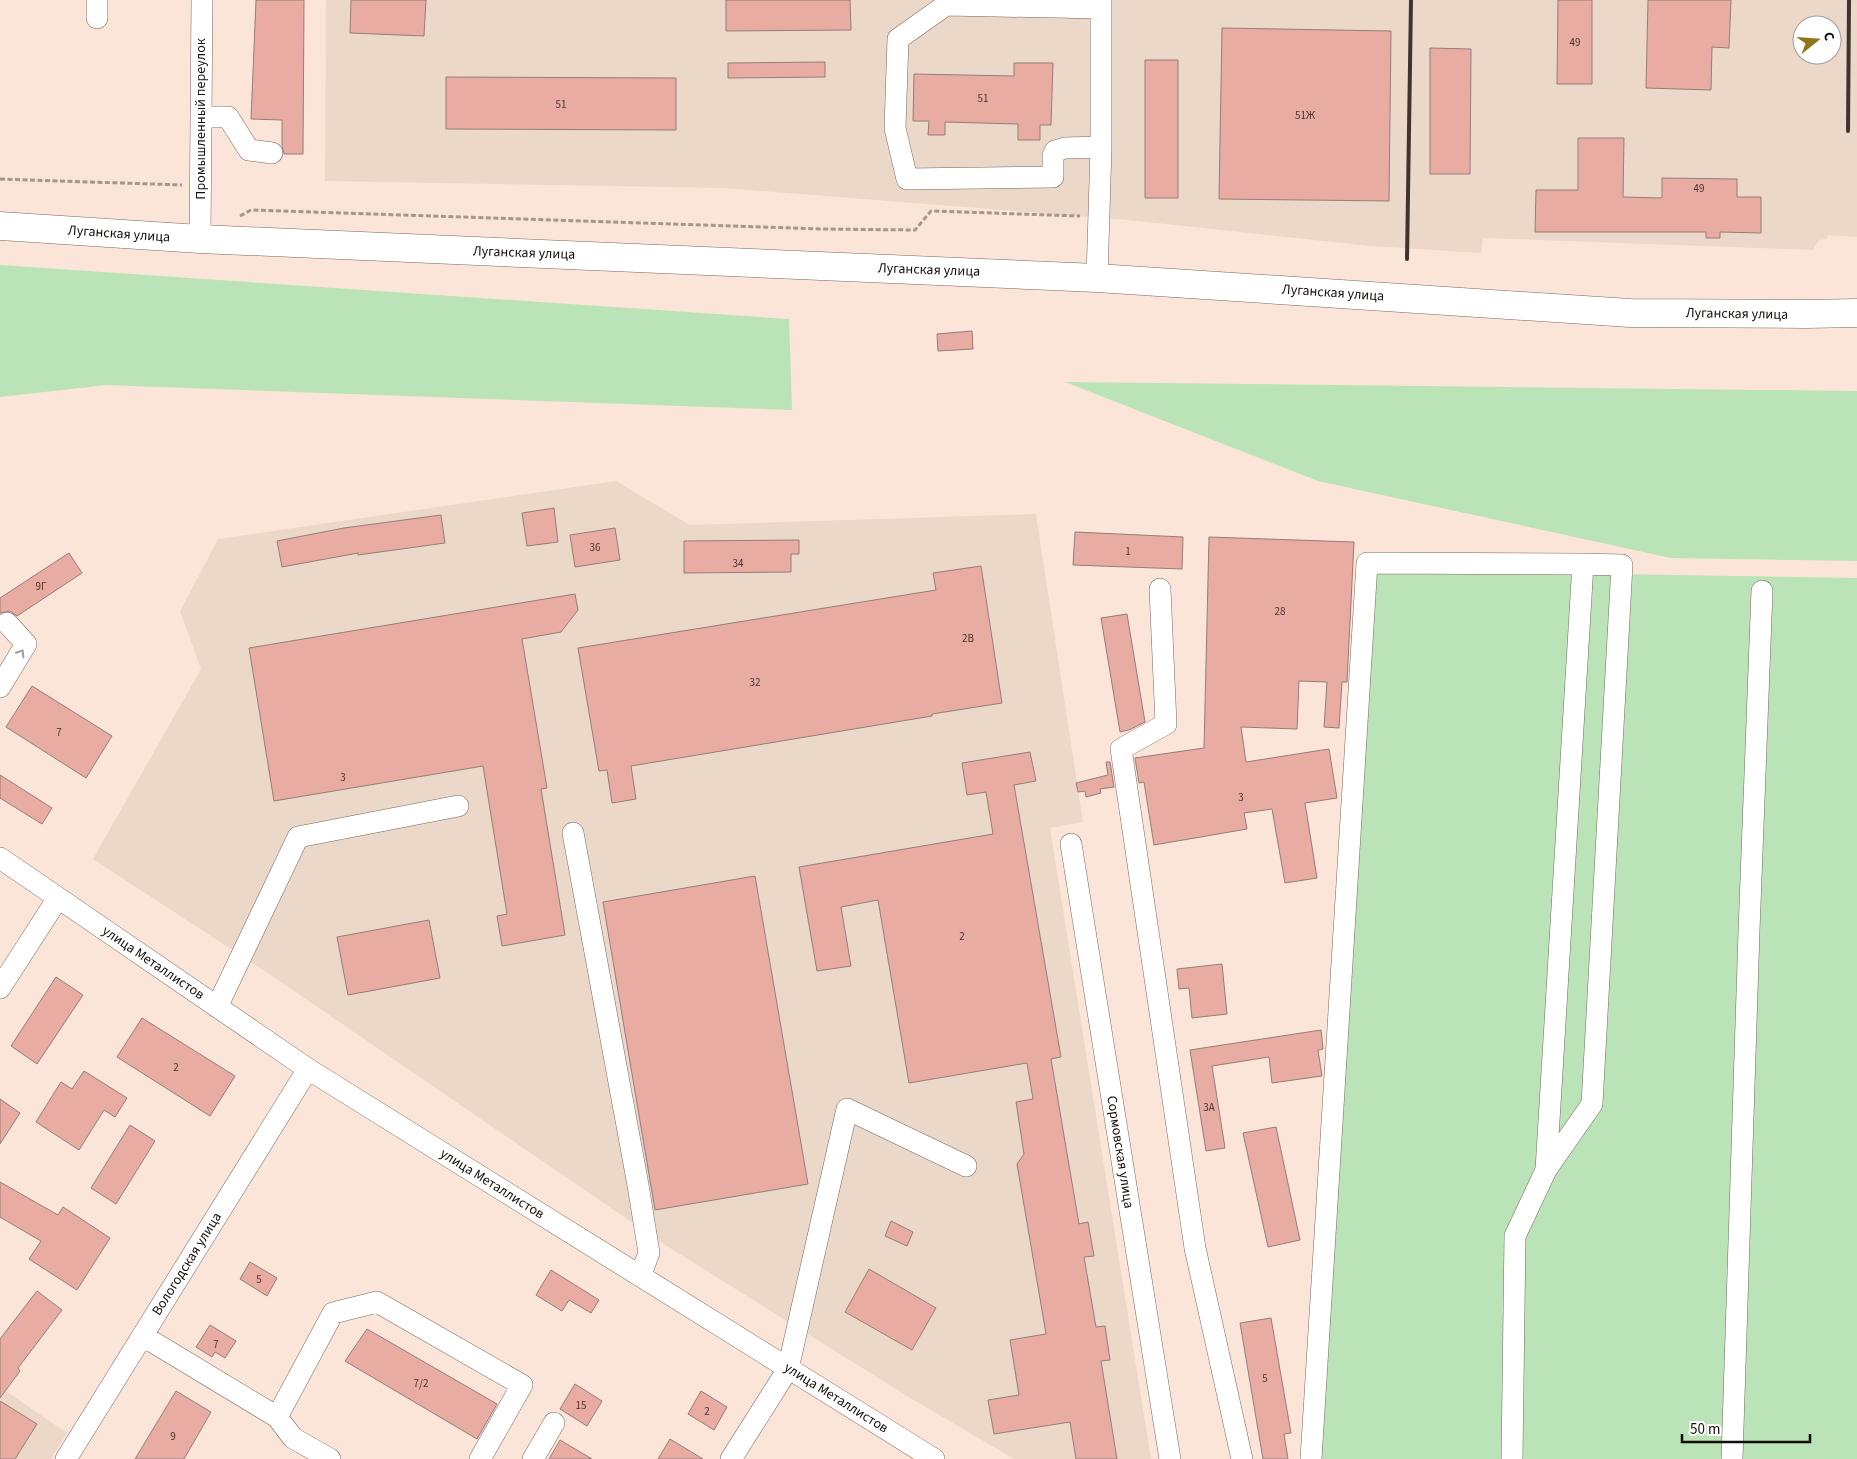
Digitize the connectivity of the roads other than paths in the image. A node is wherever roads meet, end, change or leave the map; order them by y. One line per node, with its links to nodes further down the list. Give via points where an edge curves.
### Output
1 (202, 0): 3 (street, Промышленный переулок)
2 (1101, 4): 4 (street); 4 (street, via 946,5 898,39 895,128 907,179 1053,177 1056,151)
3 (202, 118): 5 (street, via 228,117 249,150); 7 (street, Промышленный переулок)
4 (1101, 148): 8 (street)
5 (272, 153)
6 (0, 226): 7 (highway, Луганская улица)
7 (200, 239): 8 (highway, Луганская улица)
8 (1097, 278): 9 (highway, Луганская улица, via 1630,313)
9 (1857, 313)
10 (1583, 564): 24 (street); 24 (street, via 1622,565 1592,1104); 38 (street, via 1367,563)
11 (1160, 589): 37 (street, via 1166,724 1121,749 1195,1248)
12 (1762, 591): 40 (street)
13 (6, 623): 14 (street, one-way to 13, via 26,644)
14 (0, 687)
15 (458, 806): 21 (street, via 298,837)
16 (574, 833): 25 (street, via 649,1253)
17 (1070, 844): 36 (street, Сормовская улица)
18 (0, 858): 19 (street, улица Металлистов)
19 (58, 898): 20 (street); 21 (street, улица Металлистов)
20 (0, 988)
21 (216, 1007): 22 (street, улица Металлистов)
22 (308, 1069): 25 (street, улица Металлистов); 26 (street, Вологодская улица)
23 (966, 1166): 27 (street, via 847,1109)
24 (1546, 1170): 39 (street, via 1515,1236)
25 (640, 1276): 27 (street, улица Металлистов)
26 (142, 1336): 28 (street); 30 (street, Вологодская улица)
27 (788, 1368): 34 (street); 35 (street, улица Металлистов)
28 (277, 1417): 31 (street, via 293,1438); 32 (street, via 333,1313 377,1302 522,1385)
29 (554, 1423): 33 (street)
30 (66, 1459)
31 (330, 1459)
32 (480, 1459)
33 (532, 1459)
34 (731, 1459)
35 (934, 1459)
36 (1170, 1459)
37 (1242, 1459)
38 (1311, 1459)
39 (1512, 1459)
40 (1732, 1459)

